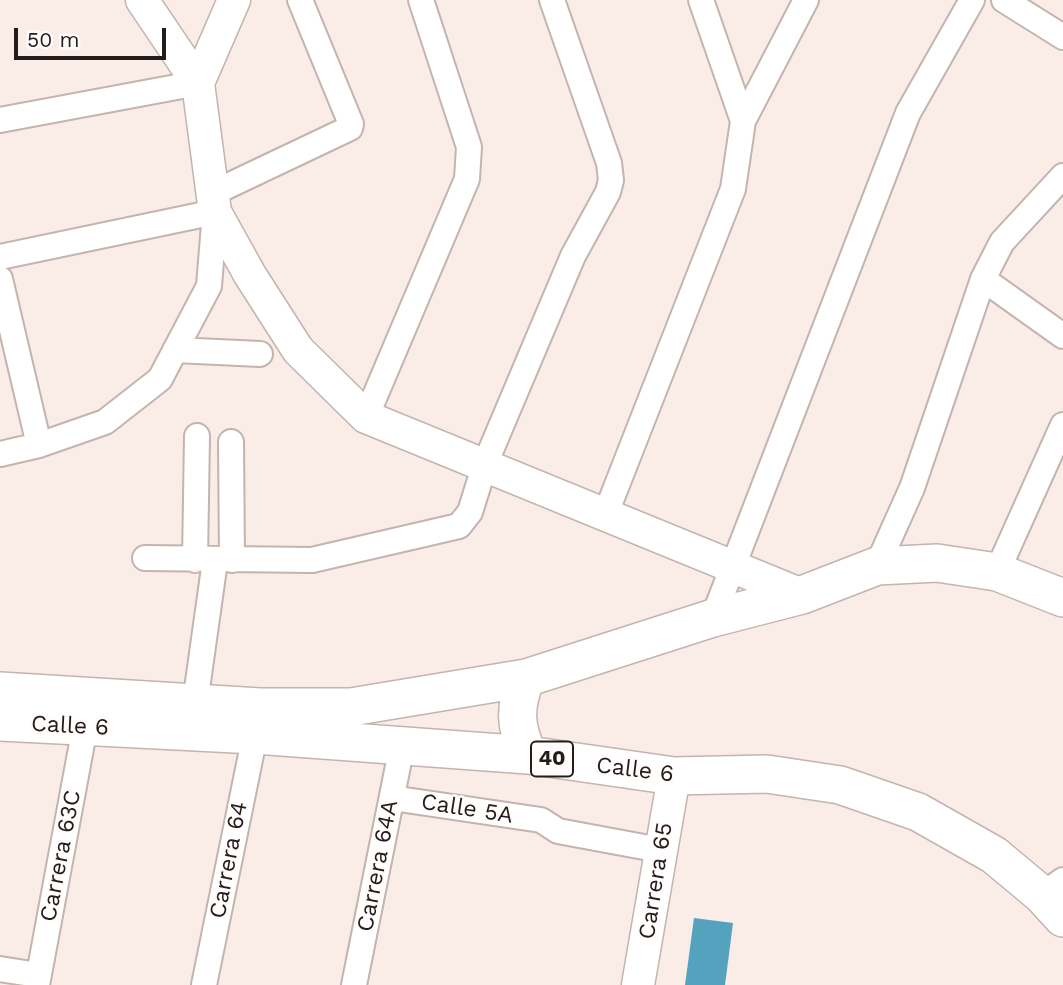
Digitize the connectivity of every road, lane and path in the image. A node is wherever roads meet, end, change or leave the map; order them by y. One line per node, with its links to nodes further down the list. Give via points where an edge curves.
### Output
1 (142, 0): 11 (main road)
2 (234, 0): 11 (main road)
3 (300, 0): 15 (street, via 350,128)
4 (421, 0): 22 (street, via 469,147 467,179)
5 (552, 0): 28 (street, via 610,163 611,180 573,256)
6 (701, 0): 13 (street)
7 (806, 0): 13 (street)
8 (972, 0): 33 (street, via 908,113)
9 (1004, 0): 10 (street)
10 (1063, 37)
11 (198, 83): 12 (street); 15 (main road)
12 (0, 120)
13 (743, 121): 29 (street, via 733,189)
14 (1063, 176): 18 (street, via 1002,242)
15 (213, 203): 16 (street); 20 (street, via 209,286); 22 (main road, via 250,275 298,350)
16 (0, 257)
17 (0, 279): 26 (street)
18 (983, 279): 19 (street); 32 (street, via 912,488)
19 (1063, 336)
20 (175, 350): 21 (street); 26 (street, via 160,379 105,422)
21 (260, 354)
22 (366, 417): 28 (main road)
23 (1063, 425): 34 (street)
24 (197, 436): 31 (street)
25 (231, 442): 31 (street)
26 (39, 445): 27 (street)
27 (0, 454)
28 (485, 464): 29 (main road); 31 (street, via 470,512 459,526 312,560)
29 (606, 513): 33 (main road)
30 (145, 558): 31 (street)
31 (214, 560): 40 (street)
32 (877, 566): 34 (highway, Calle 6, via 937,563); 35 (highway, Calle 6)
33 (734, 567): 35 (main road); 37 (street)
34 (997, 572): 36 (highway, Calle 6)
35 (802, 595): 37 (highway, Calle 6)
36 (1063, 598)
37 (713, 618): 38 (highway, Calle 6)
38 (526, 678): 40 (highway, Calle 6, via 351,707); 45 (highway, via 516,703 517,730)
39 (0, 691): 40 (highway, Calle 6)
40 (195, 703)
41 (0, 722): 42 (highway, Calle 6 / 40)
42 (85, 727): 43 (highway, Calle 6 / 40); 51 (street, Carrera 63C)
43 (255, 736): 44 (highway, Calle 6 / 40); 52 (street, Carrera 64)
44 (402, 746): 45 (highway, Calle 6 / 40); 47 (street, Carrera 64A)
45 (528, 755): 46 (highway, Calle 6 / 40)
46 (674, 776): 48 (main road, Carrera 65); 49 (highway, Calle 6 / 40, via 767,774 840,785 918,812)
47 (392, 798): 48 (street, Calle 5A, via 541,820 558,831); 53 (street, Carrera 64A)
48 (660, 849): 54 (main road, Carrera 65)
49 (1056, 898)
50 (0, 969): 51 (street)
51 (37, 980)
52 (204, 985)
53 (354, 985)
54 (638, 985)

